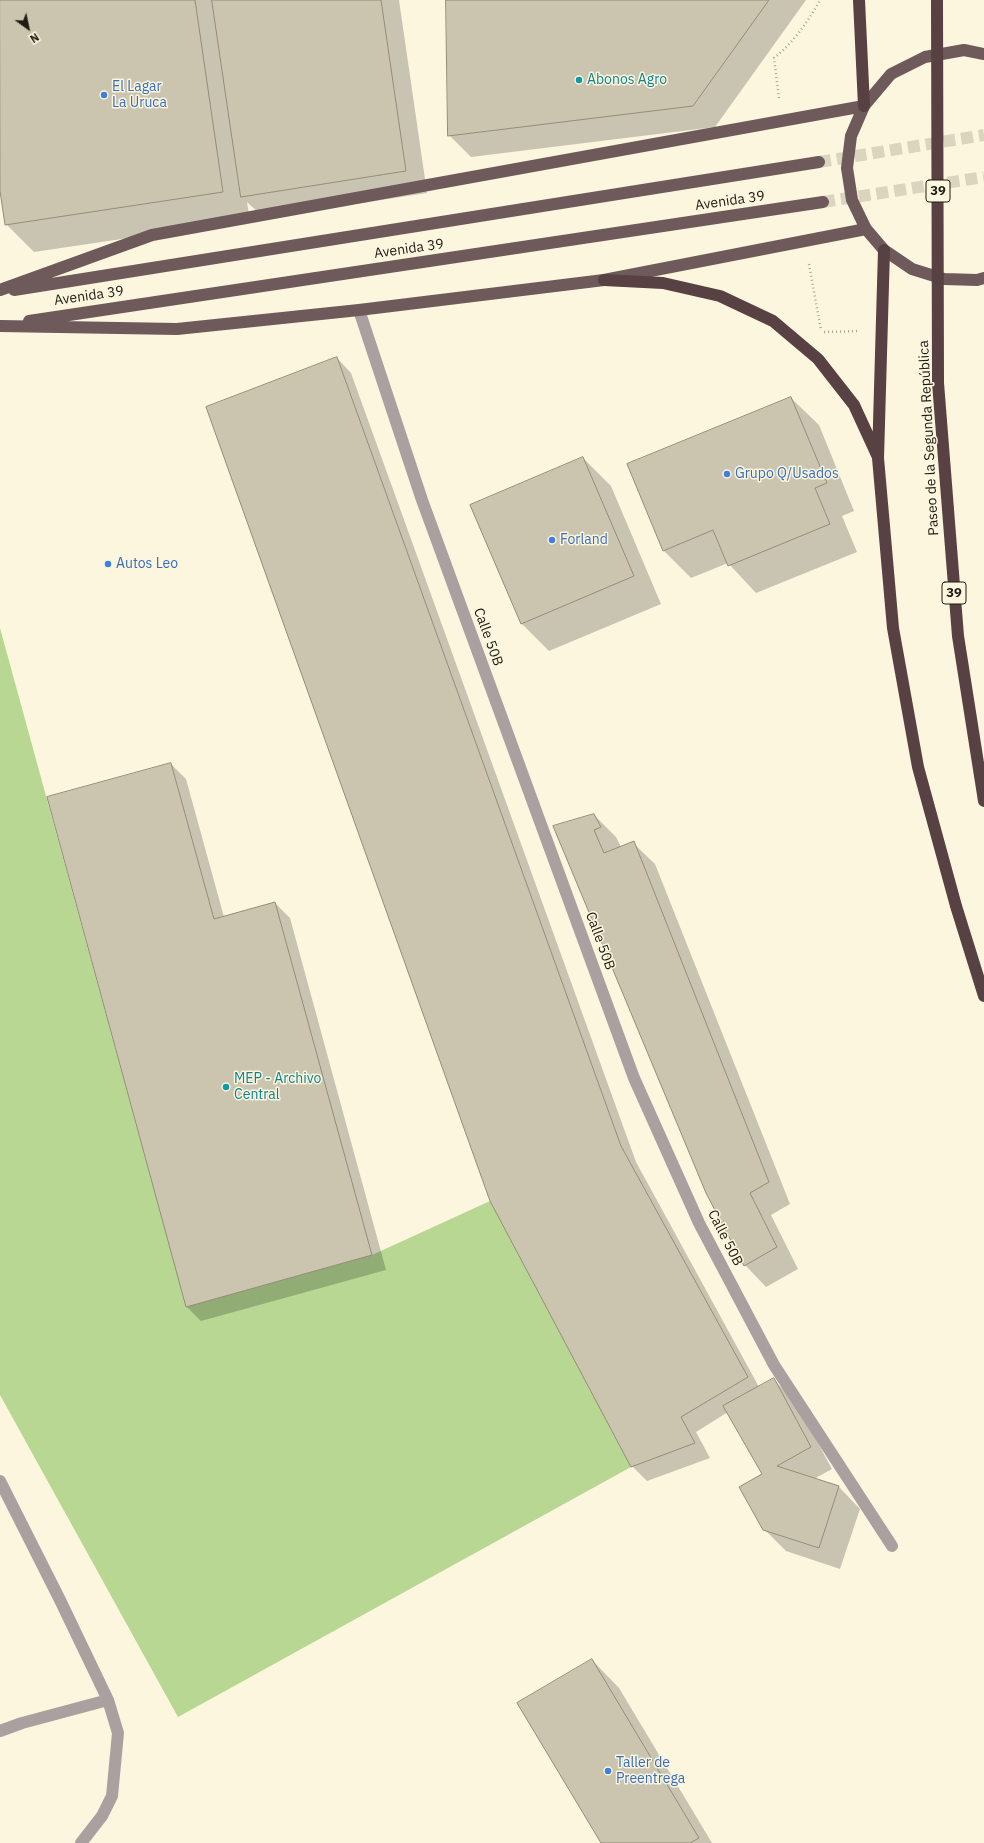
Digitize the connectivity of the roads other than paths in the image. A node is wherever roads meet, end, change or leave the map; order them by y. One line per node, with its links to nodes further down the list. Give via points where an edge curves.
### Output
1 (859, 0): 4 (highway)
2 (937, 0): 15 (highway, Paseo de la Segunda República / 39, via 938,383 958,636)
3 (984, 54): 4 (main road, via 964,50 925,57 891,74)
4 (864, 106): 7 (main road, via 851,136 847,168 852,200); 11 (main road, via 152,235)
5 (819, 162): 11 (main road, Avenida 39)
6 (823, 202): 13 (main road, Avenida 39)
7 (866, 229): 8 (main road); 10 (main road)
8 (884, 250): 9 (main road, via 912,269 944,279); 14 (highway)
9 (984, 278)
10 (604, 280): 12 (main road); 14 (highway, via 663,283 720,296 773,321 818,359 854,405)
11 (0, 291)
12 (359, 310): 13 (main road, via 177,329); 18 (street, Calle 50B, via 422,500 634,1078 700,1223 774,1365)
13 (0, 325)
14 (878, 458): 16 (highway, via 893,628 918,767)
15 (984, 801)
16 (984, 996)
17 (0, 1481): 19 (street)
18 (892, 1546)
19 (108, 1700): 20 (street); 21 (street, via 118,1733 112,1796 102,1816)
20 (0, 1731)
21 (81, 1843)

